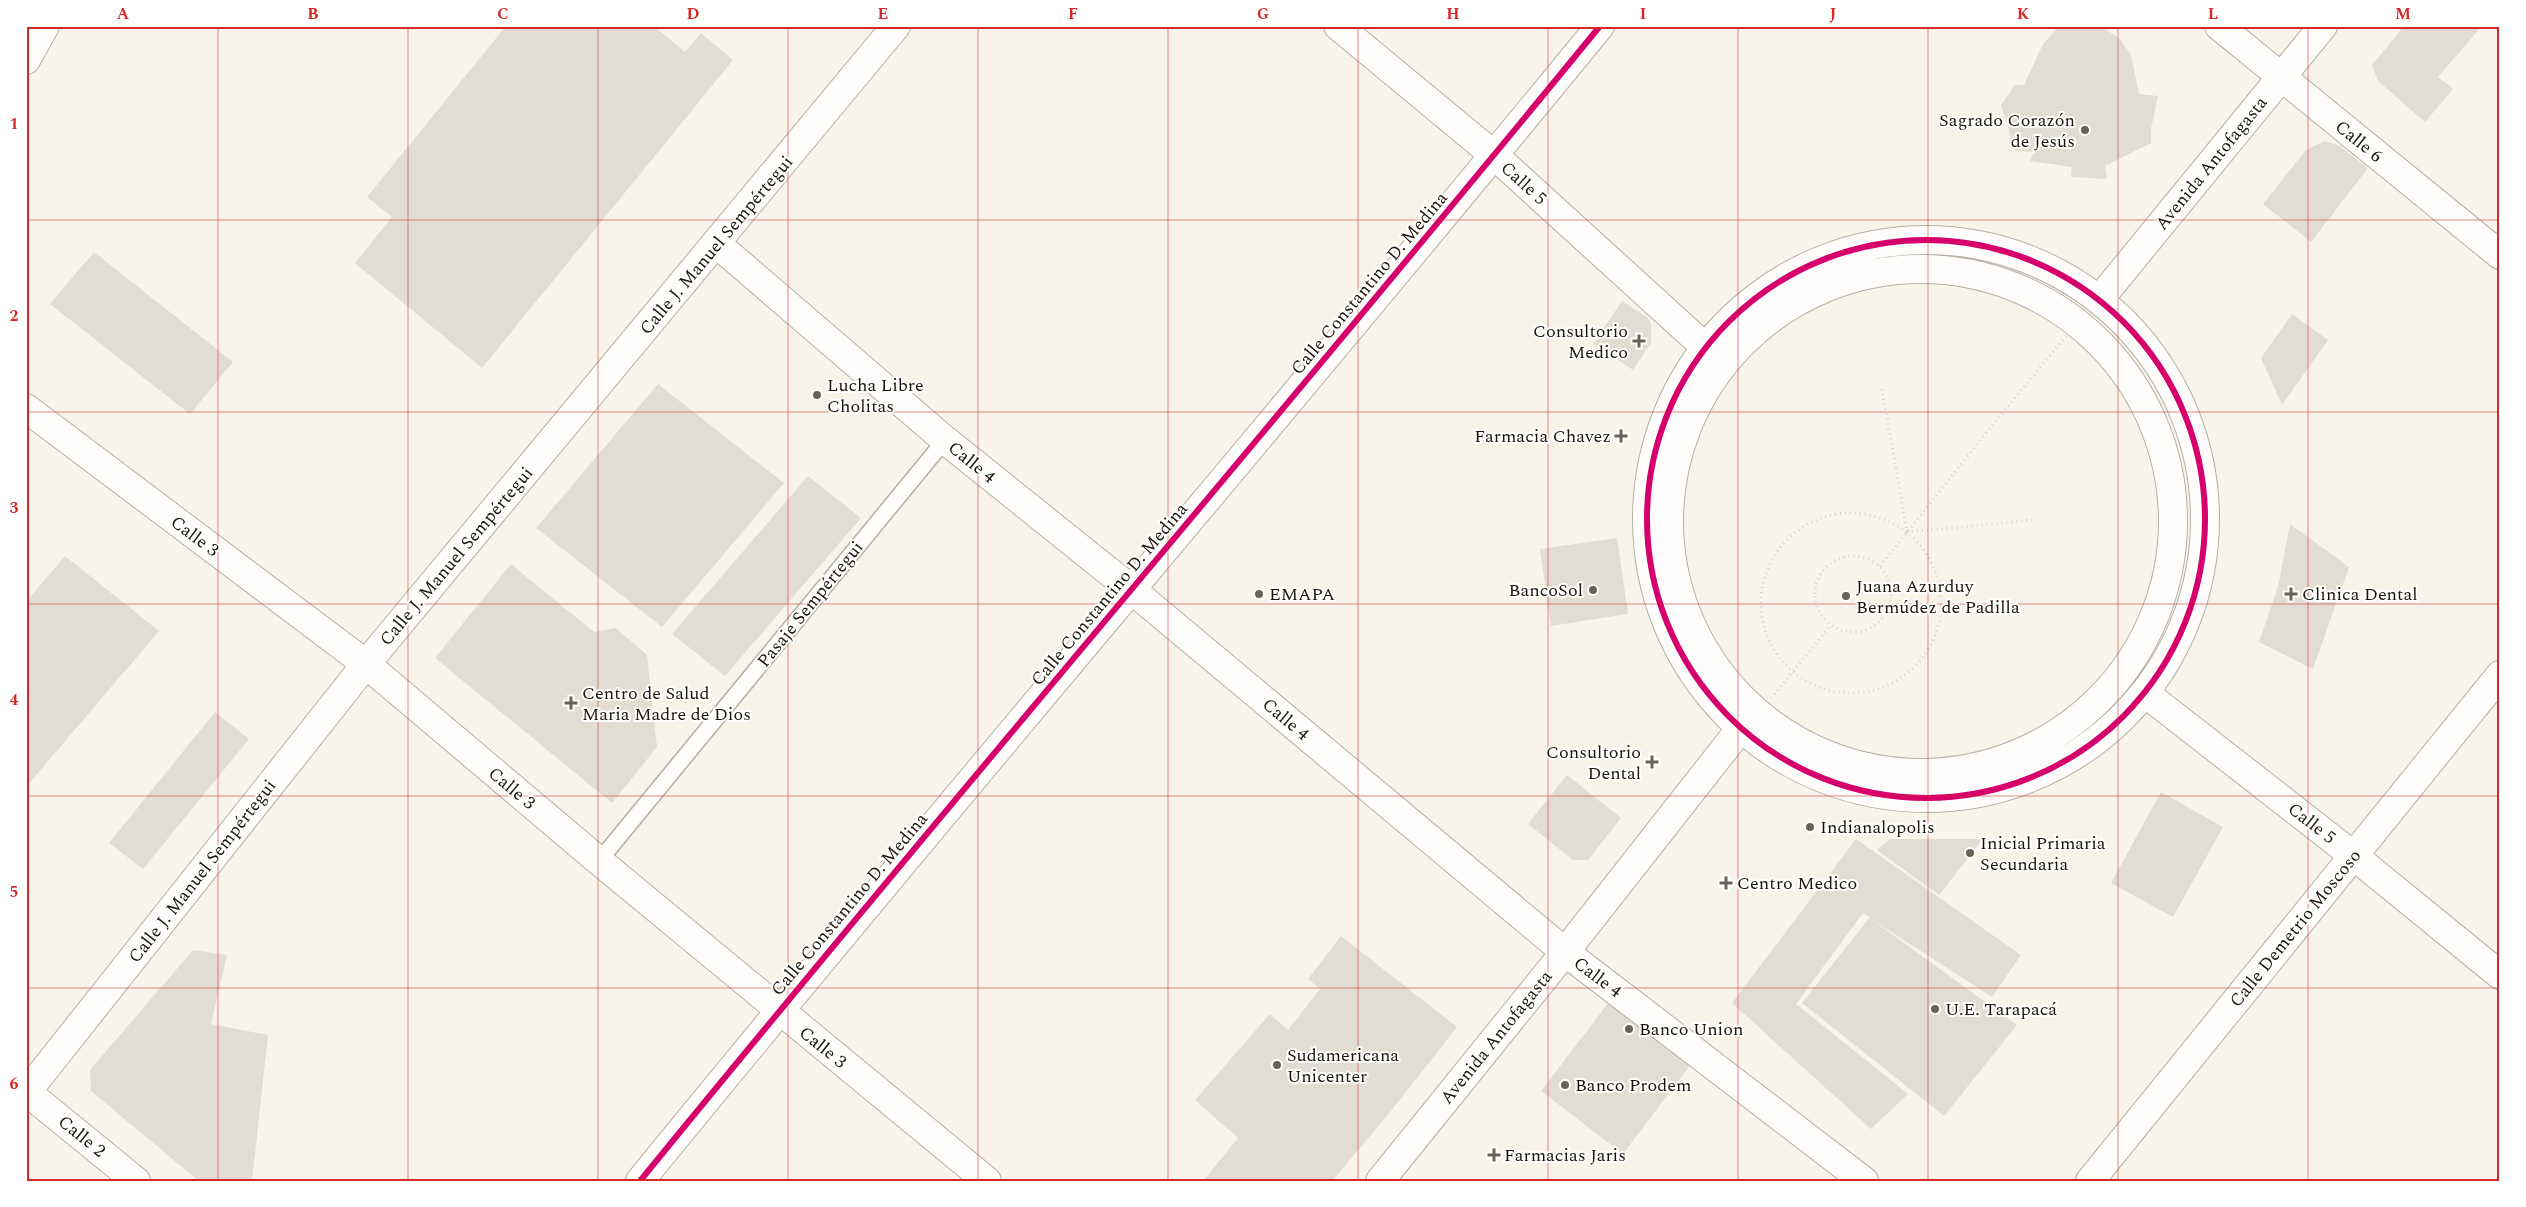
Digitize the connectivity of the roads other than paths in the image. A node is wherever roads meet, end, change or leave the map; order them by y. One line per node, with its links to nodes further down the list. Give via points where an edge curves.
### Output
1 (45, 26): 7 (street)
2 (896, 26): 10 (street, Calle J. Manuel Sempértegui)
3 (1338, 26): 9 (street, Calle 5)
4 (1600, 26): 9 (street, Calle Constantino D. Medina)
5 (2219, 26): 8 (street, Calle 6)
6 (2324, 26): 8 (street, Avenida Antofagasta)
7 (26, 60)
8 (2281, 78): 11 (street, Calle 6); 12 (street, Avenida Antofagasta)
9 (1494, 156): 14 (street, Calle 5); 17 (street, Calle Constantino D. Medina)
10 (717, 244): 16 (street, Calle 4); 18 (street, Calle J. Manuel Sempértegui)
11 (2500, 254)
12 (2099, 300): 14 (street, via 2059,273 1984,246 1916,239 1868,244 1820,259 1776,281 1738,311); 20 (street, via 2138,339 2170,384 2191,434 2203,488 2204,543 2194,596 2174,647)
13 (2065, 320): 13 (street, via 2013,282 1970,270 1921,264 1874,270 1821,288 1781,310 1743,340 1714,378 1690,422 1669,510 1670,555 1679,599 1696,640 1721,678 1752,710 1795,741 1837,760 1882,770 1928,773 1974,767 2018,754 2059,732 2096,704 2127,670 2150,630 2167,588 2175,544 2174,499 2165,455 2148,413 2095,339)
14 (1705, 347): 21 (street, via 1677,392 1658,440 1648,492 1648,544 1658,596 1677,645 1705,690)
15 (26, 408): 18 (street, Calle 3)
16 (945, 440): 17 (street, Calle 4); 23 (lane, Pasaje Sempértegui)
17 (1132, 590): 24 (street, Calle 4); 26 (street, Calle Constantino D. Medina)
18 (366, 664): 23 (street, Calle 3); 27 (street, Calle J. Manuel Sempértegui)
19 (2500, 675): 22 (street, Calle Demetrio Moscoso)
20 (2145, 693): 21 (street, via 2108,732 2066,762 2018,784 1970,796 1921,799 1872,794 1824,780 1780,758); 22 (street, Calle 5)
21 (1741, 728): 24 (street, Avenida Antofagasta)
22 (2354, 856): 25 (street, Calle 5); 33 (street, Calle Demetrio Moscoso)
23 (599, 861): 26 (street, Calle 3)
24 (1565, 952): 31 (street, Avenida Antofagasta); 32 (street, Calle 4)
25 (2500, 975)
26 (779, 1010): 29 (street, Calle Constantino D. Medina); 30 (street, Calle 3)
27 (27, 1092): 28 (street, Calle 2)
28 (136, 1181)
29 (640, 1181)
30 (988, 1181)
31 (1380, 1181)
32 (1864, 1181)
33 (2090, 1181)

